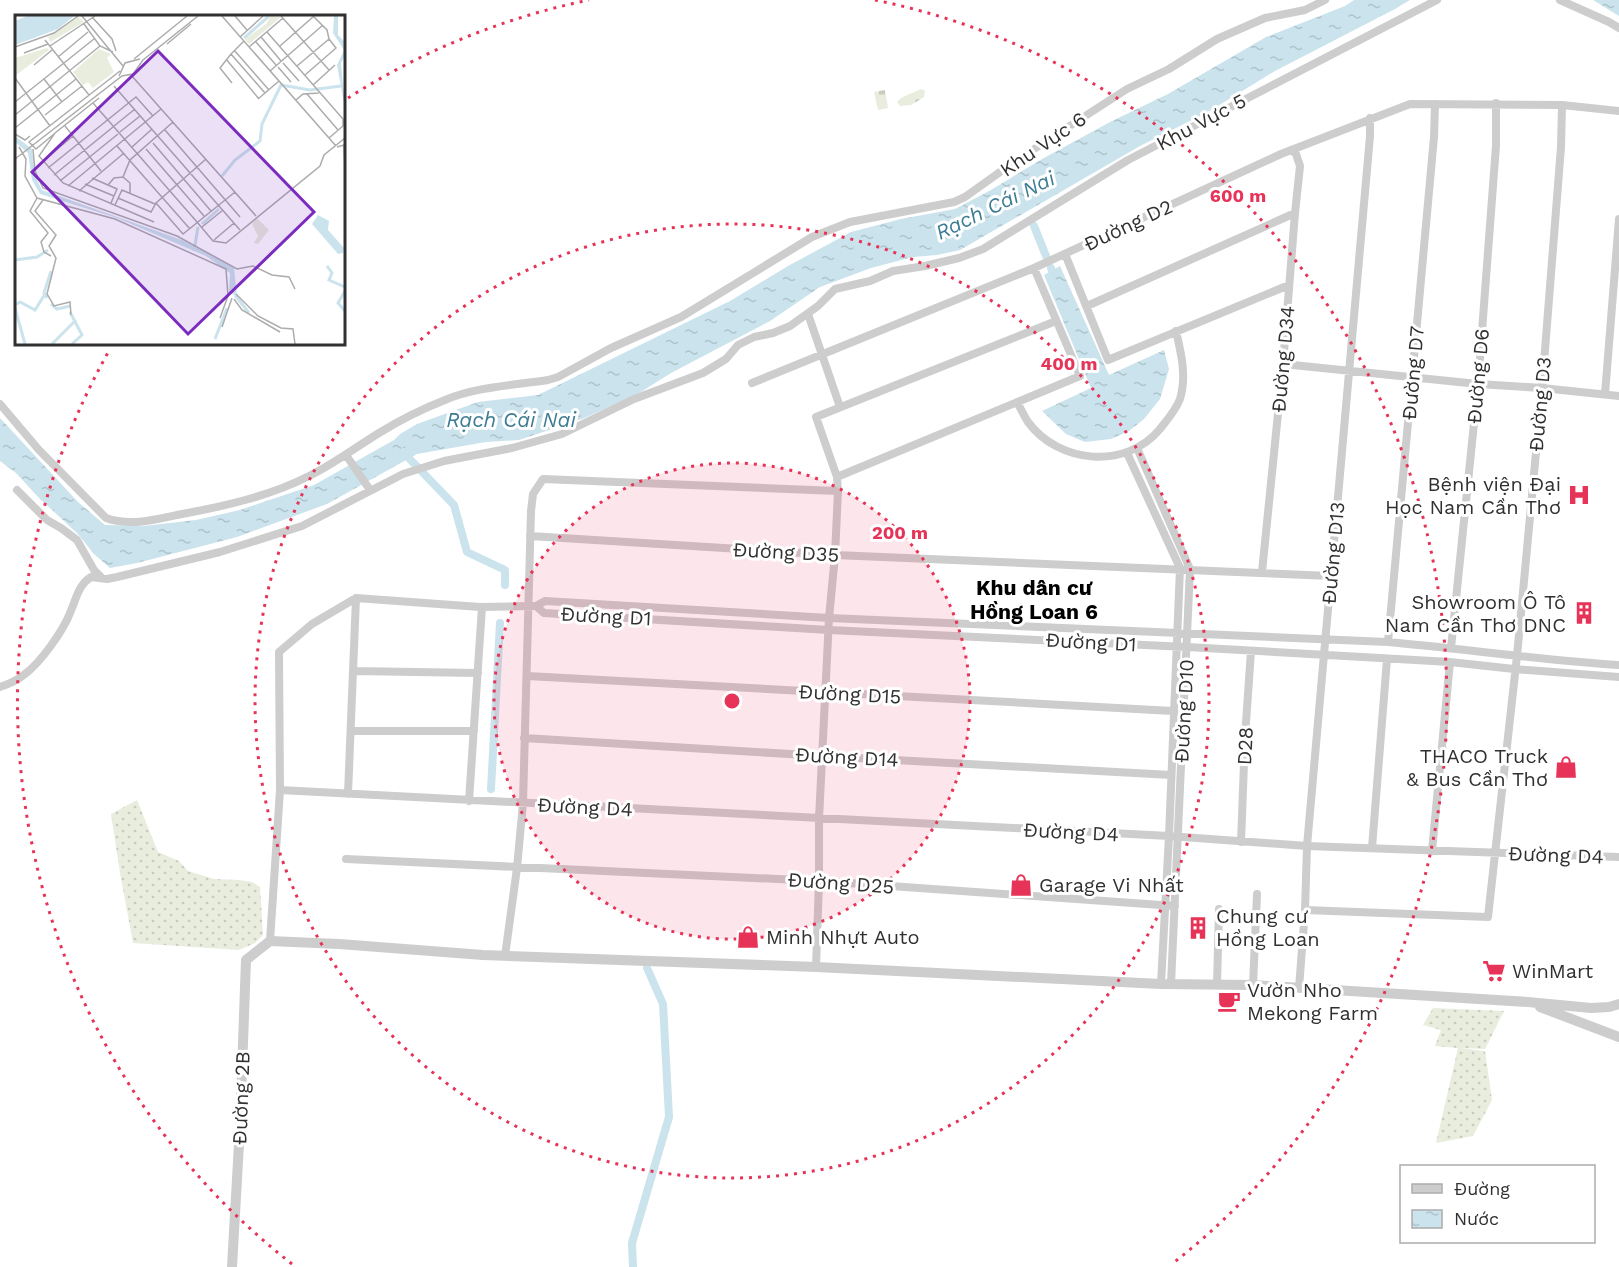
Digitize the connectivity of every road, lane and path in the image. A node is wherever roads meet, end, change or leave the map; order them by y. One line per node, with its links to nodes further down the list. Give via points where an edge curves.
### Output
1 (1303, 0): 5 (street)
2 (1325, 0): 5 (street, Khu Vực 6)
3 (1437, 0): 19 (street, Khu Vực 5, via 1128,160 983,249 835,289)
4 (1560, 0): 6 (street)
5 (1305, 10): 36 (street, Khu Vực 6, via 1265,18 1217,39 1127,89 965,197 850,222 812,237 687,313 558,377 447,399 381,431)
6 (1619, 28)
7 (1496, 103): 8 (street, Đường D2); 9 (street, Đường D2); 27 (street, Đường D6)
8 (1435, 104): 11 (street, Đường D2, via 1410,104); 25 (street, Đường D7)
9 (1562, 105): 10 (street, Đường D2); 28 (street, Đường D3)
10 (1619, 111)
11 (1370, 118): 12 (street, Đường D2); 24 (street, Đường D13)
12 (1291, 150): 13 (street, Đường D34, via 1300,166); 15 (street, Đường D2)
13 (1295, 213): 17 (street, Đường D34); 18 (street)
14 (1619, 219): 29 (street)
15 (1065, 254): 16 (street, Đường D2); 18 (street)
16 (1034, 268): 20 (street); 22 (street, Đường D2)
17 (1289, 285): 21 (street); 23 (street, Đường D34)
18 (1087, 306): 21 (street, via 1108,360)
19 (808, 314): 22 (street); 38 (street, Khu Vực 5, via 790,326 738,345 726,359 703,372 634,399 562,434 444,461)
20 (1056, 321): 31 (street, via 1080,376); 33 (street)
21 (1176, 331): 34 (street, via 1184,377 1180,399 1155,435)
22 (823, 354): 26 (street, Đường D2); 33 (street)
23 (1283, 364): 24 (street); 45 (street, Đường D34)
24 (1350, 370): 25 (street); 46 (street, Đường D13)
25 (1413, 377): 27 (street); 56 (street, Đường D7)
26 (752, 384)
27 (1478, 384): 28 (street); 59 (street, Đường D6)
28 (1542, 388): 29 (street); 62 (street, Đường D3)
29 (1605, 394): 30 (street)
30 (1619, 396)
31 (1017, 402): 35 (street, via 1037,432 1073,454 1093,458); 37 (street)
32 (0, 404): 36 (street, Khu Vực 6, via 64,477 106,518 115,521 151,521 205,511 294,483)
33 (840, 406): 37 (street, via 816,417)
34 (1137, 448): 35 (street); 44 (street, Đường D10)
35 (1127, 453): 43 (street, Đường D10)
36 (347, 457): 38 (street)
37 (837, 477): 40 (street)
38 (368, 487): 47 (street, Khu Vực 5, via 302,526 220,552)
39 (17, 490): 47 (street, via 47,520 77,540)
40 (838, 491): 41 (street, via 543,479 533,494); 42 (street)
41 (530, 536): 42 (street, Đường D35); 49 (street)
42 (835, 555): 43 (street, Đường D35); 51 (street)
43 (1180, 568): 44 (street, Đường D35); 53 (street, Đường D10)
44 (1190, 569): 45 (street, Đường D35); 54 (street, Đường D10)
45 (1262, 572): 46 (street, Đường D35)
46 (1331, 576): 55 (street, Đường D13)
47 (101, 578): 71 (street, via 91,577 82,585 61,631 37,663)
48 (356, 598): 50 (street); 67 (street); 79 (street, via 312,624 279,652)
49 (532, 606): 50 (street); 51 (street, Đường D1, via 545,601); 52 (street, Đường D1, via 544,613); 69 (street)
50 (482, 607): 68 (street)
51 (829, 618): 52 (street); 53 (street, Đường D1)
52 (829, 630): 57 (street, Đường D1); 72 (street)
53 (1178, 633): 54 (street, Đường D1); 57 (street, Đường D10)
54 (1188, 633): 55 (street, Đường D1); 58 (street, Đường D10)
55 (1326, 639): 56 (street, Đường D1); 61 (street, Đường D13)
56 (1388, 642): 59 (street, Đường D1)
57 (1177, 646): 58 (street, Đường D1); 73 (street, Đường D10)
58 (1187, 647): 60 (street, Đường D1); 84 (street, Đường D10)
59 (1451, 648): 62 (street, Đường D1)
60 (1251, 651): 61 (street, Đường D1); 85 (street, D28)
61 (1324, 655): 63 (street, Đường D1); 86 (street, Đường D13)
62 (1516, 656): 65 (street, Đường D1); 66 (street, Đường D3)
63 (1387, 658): 64 (street, Đường D1); 87 (street)
64 (1450, 662): 66 (street, Đường D1); 88 (street)
65 (1619, 665)
66 (1514, 669): 70 (street, Đường D1); 89 (street, Đường D3)
67 (353, 671): 68 (street); 74 (street)
68 (478, 673): 75 (street)
69 (527, 676): 72 (street, Đường D15); 76 (street)
70 (1619, 677)
71 (0, 687)
72 (826, 693): 73 (street, Đường D15); 77 (street)
73 (1173, 711): 78 (street, Đường D10)
74 (351, 731): 75 (street); 80 (street)
75 (474, 731): 81 (street)
76 (524, 738): 77 (street, Đường D14); 82 (street)
77 (822, 756): 78 (street, Đường D14); 83 (street)
78 (1171, 775): 84 (street, Đường D10)
79 (280, 790): 80 (street, Đường D4); 98 (street)
80 (348, 794): 81 (street, Đường D4)
81 (469, 801): 82 (street, Đường D4)
82 (523, 803): 83 (street, Đường D4); 92 (street)
83 (819, 819): 84 (street, Đường D4); 93 (street)
84 (1173, 837): 85 (street, Đường D4); 95 (street, Đường D10)
85 (1241, 842): 86 (street, Đường D4)
86 (1307, 846): 87 (street, Đường D4); 97 (street, Đường D13)
87 (1372, 849): 88 (street, Đường D4)
88 (1432, 850): 89 (street, Đường D4)
89 (1494, 853): 90 (street, Đường D4); 97 (street, Đường D3, via 1488,917)
90 (1619, 857)
91 (346, 859): 92 (street, Đường D25)
92 (517, 868): 93 (street, Đường D25); 99 (street)
93 (819, 881): 95 (street, Đường D25); 100 (street)
94 (1257, 894): 103 (street)
95 (1170, 906): 101 (street, Đường D10)
96 (1219, 909): 102 (street)
97 (1305, 910): 104 (street, Đường D13)
98 (270, 941): 99 (street); 108 (street, Đường 2B, via 246,960)
99 (505, 956): 100 (street)
100 (816, 967): 101 (street)
101 (1166, 984): 102 (street)
102 (1217, 984): 103 (street)
103 (1253, 985): 104 (street)
104 (1299, 988): 105 (street)
105 (1528, 1002): 106 (street, via 1592,1008); 107 (street)
106 (1619, 1004)
107 (1619, 1037)
108 (232, 1267)

